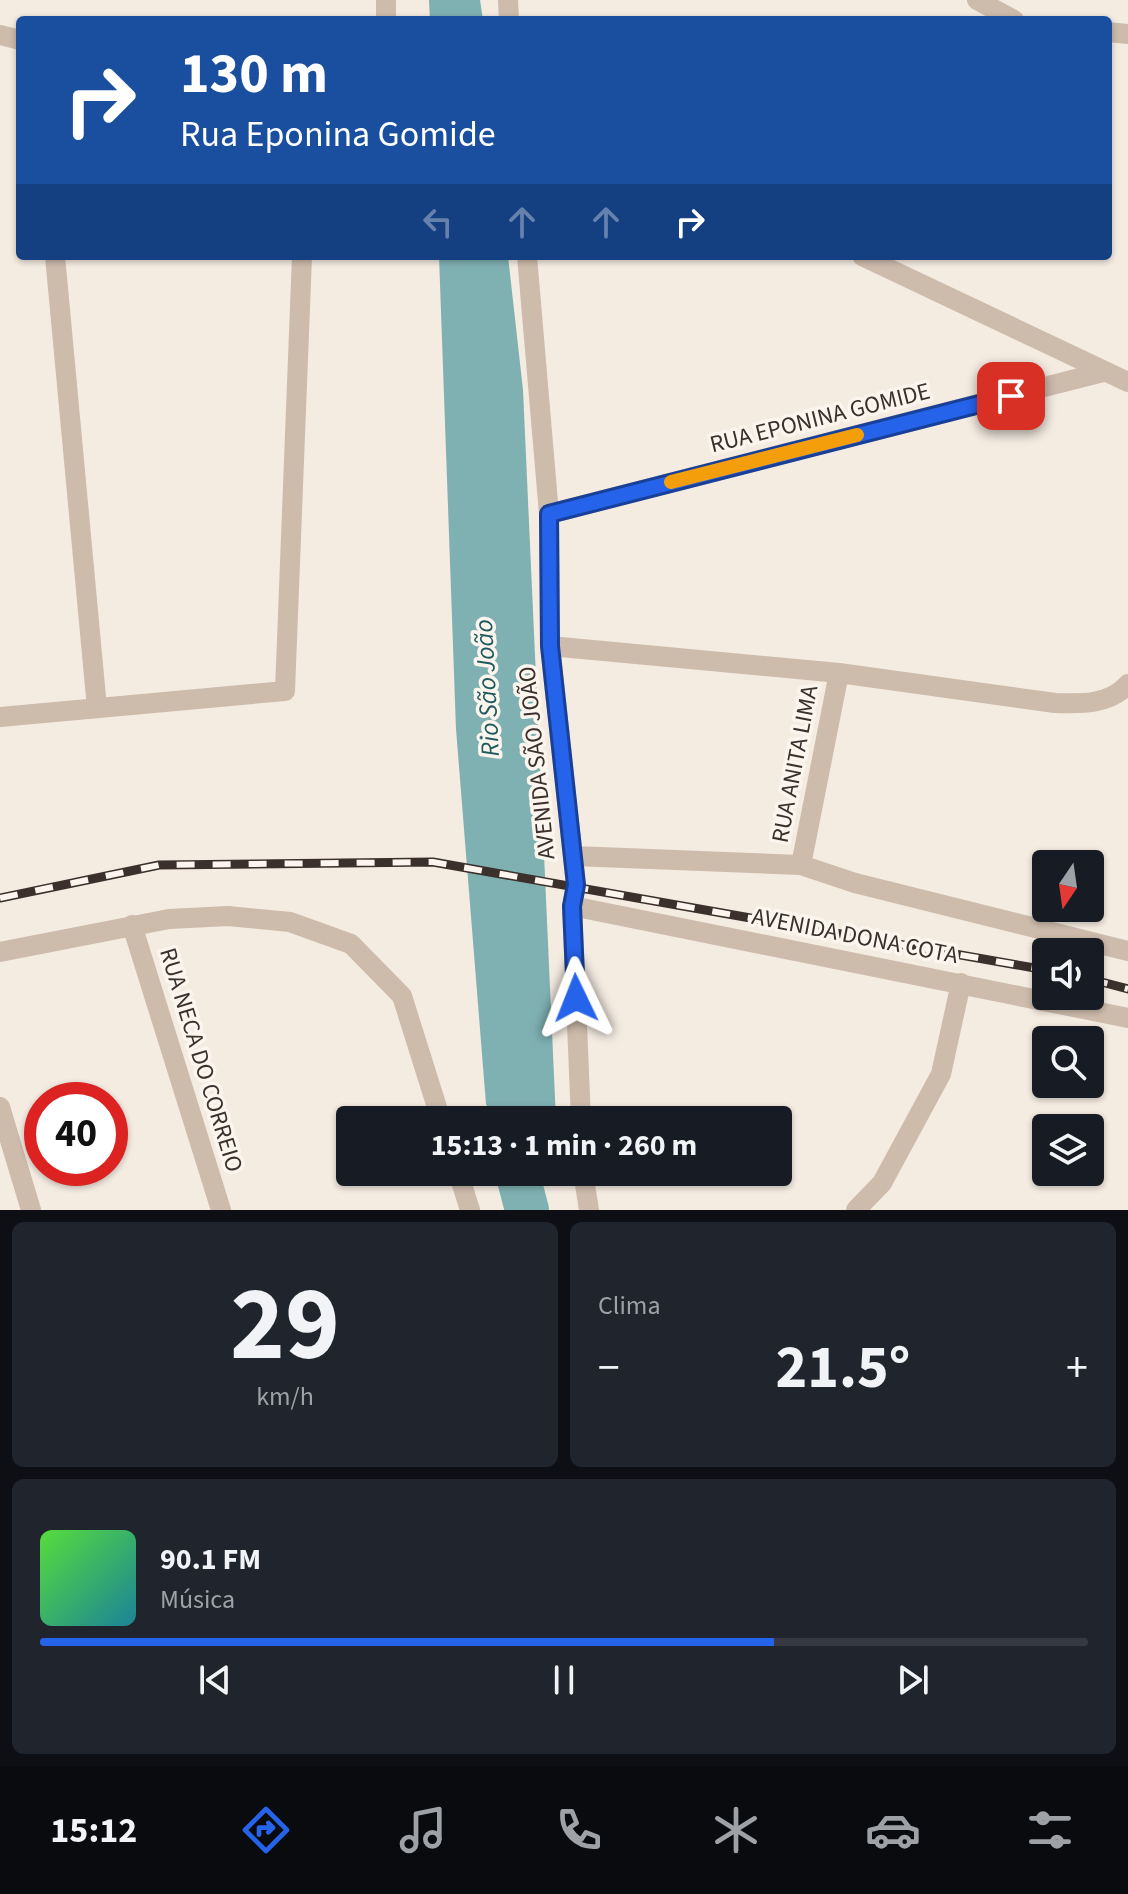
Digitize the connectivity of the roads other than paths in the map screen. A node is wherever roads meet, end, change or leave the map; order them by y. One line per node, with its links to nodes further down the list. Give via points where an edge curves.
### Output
1 (977, 0): 2 (street)
2 (1007, 16)
3 (55, 260): 13 (street)
4 (302, 260): 13 (street, via 285,691)
5 (527, 260): 9 (street, AVENIDA SÃO JOÃO)
6 (870, 260): 7 (street)
7 (1103, 372): 8 (street); 9 (street, RUA EPONINA GOMIDE)
8 (1128, 382)
9 (549, 514): 10 (street, AVENIDA SÃO JOÃO)
10 (550, 646): 11 (street); 15 (street, AVENIDA SÃO JOÃO)
11 (839, 673): 12 (street, via 1055,703 1090,704 1122,692); 16 (street, RUA ANITA LIMA)
12 (1128, 684)
13 (97, 708): 14 (street)
14 (0, 717)
15 (574, 856): 16 (street, AVENIDA DONA COTA); 17 (street, AVENIDA SÃO JOÃO)
16 (801, 865): 19 (street, AVENIDA DONA COTA)
17 (572, 906): 21 (street, AVENIDA DONA COTA); 24 (street, AVENIDA SÃO JOÃO)
18 (132, 925): 20 (street); 23 (street, via 228,916 290,922 351,944 402,996); 29 (street, RUA NECA DO CORREIO)
19 (1128, 951)
20 (0, 952)
21 (961, 983): 22 (street, AVENIDA DONA COTA); 32 (street, via 941,1074 882,1183)
22 (1128, 1018)
23 (437, 1106)
24 (580, 1106)
25 (0, 1107): 28 (street)
26 (462, 1186): 30 (street)
27 (585, 1186): 31 (street)
28 (31, 1210)
29 (221, 1210)
30 (470, 1210)
31 (589, 1210)
32 (856, 1210)

